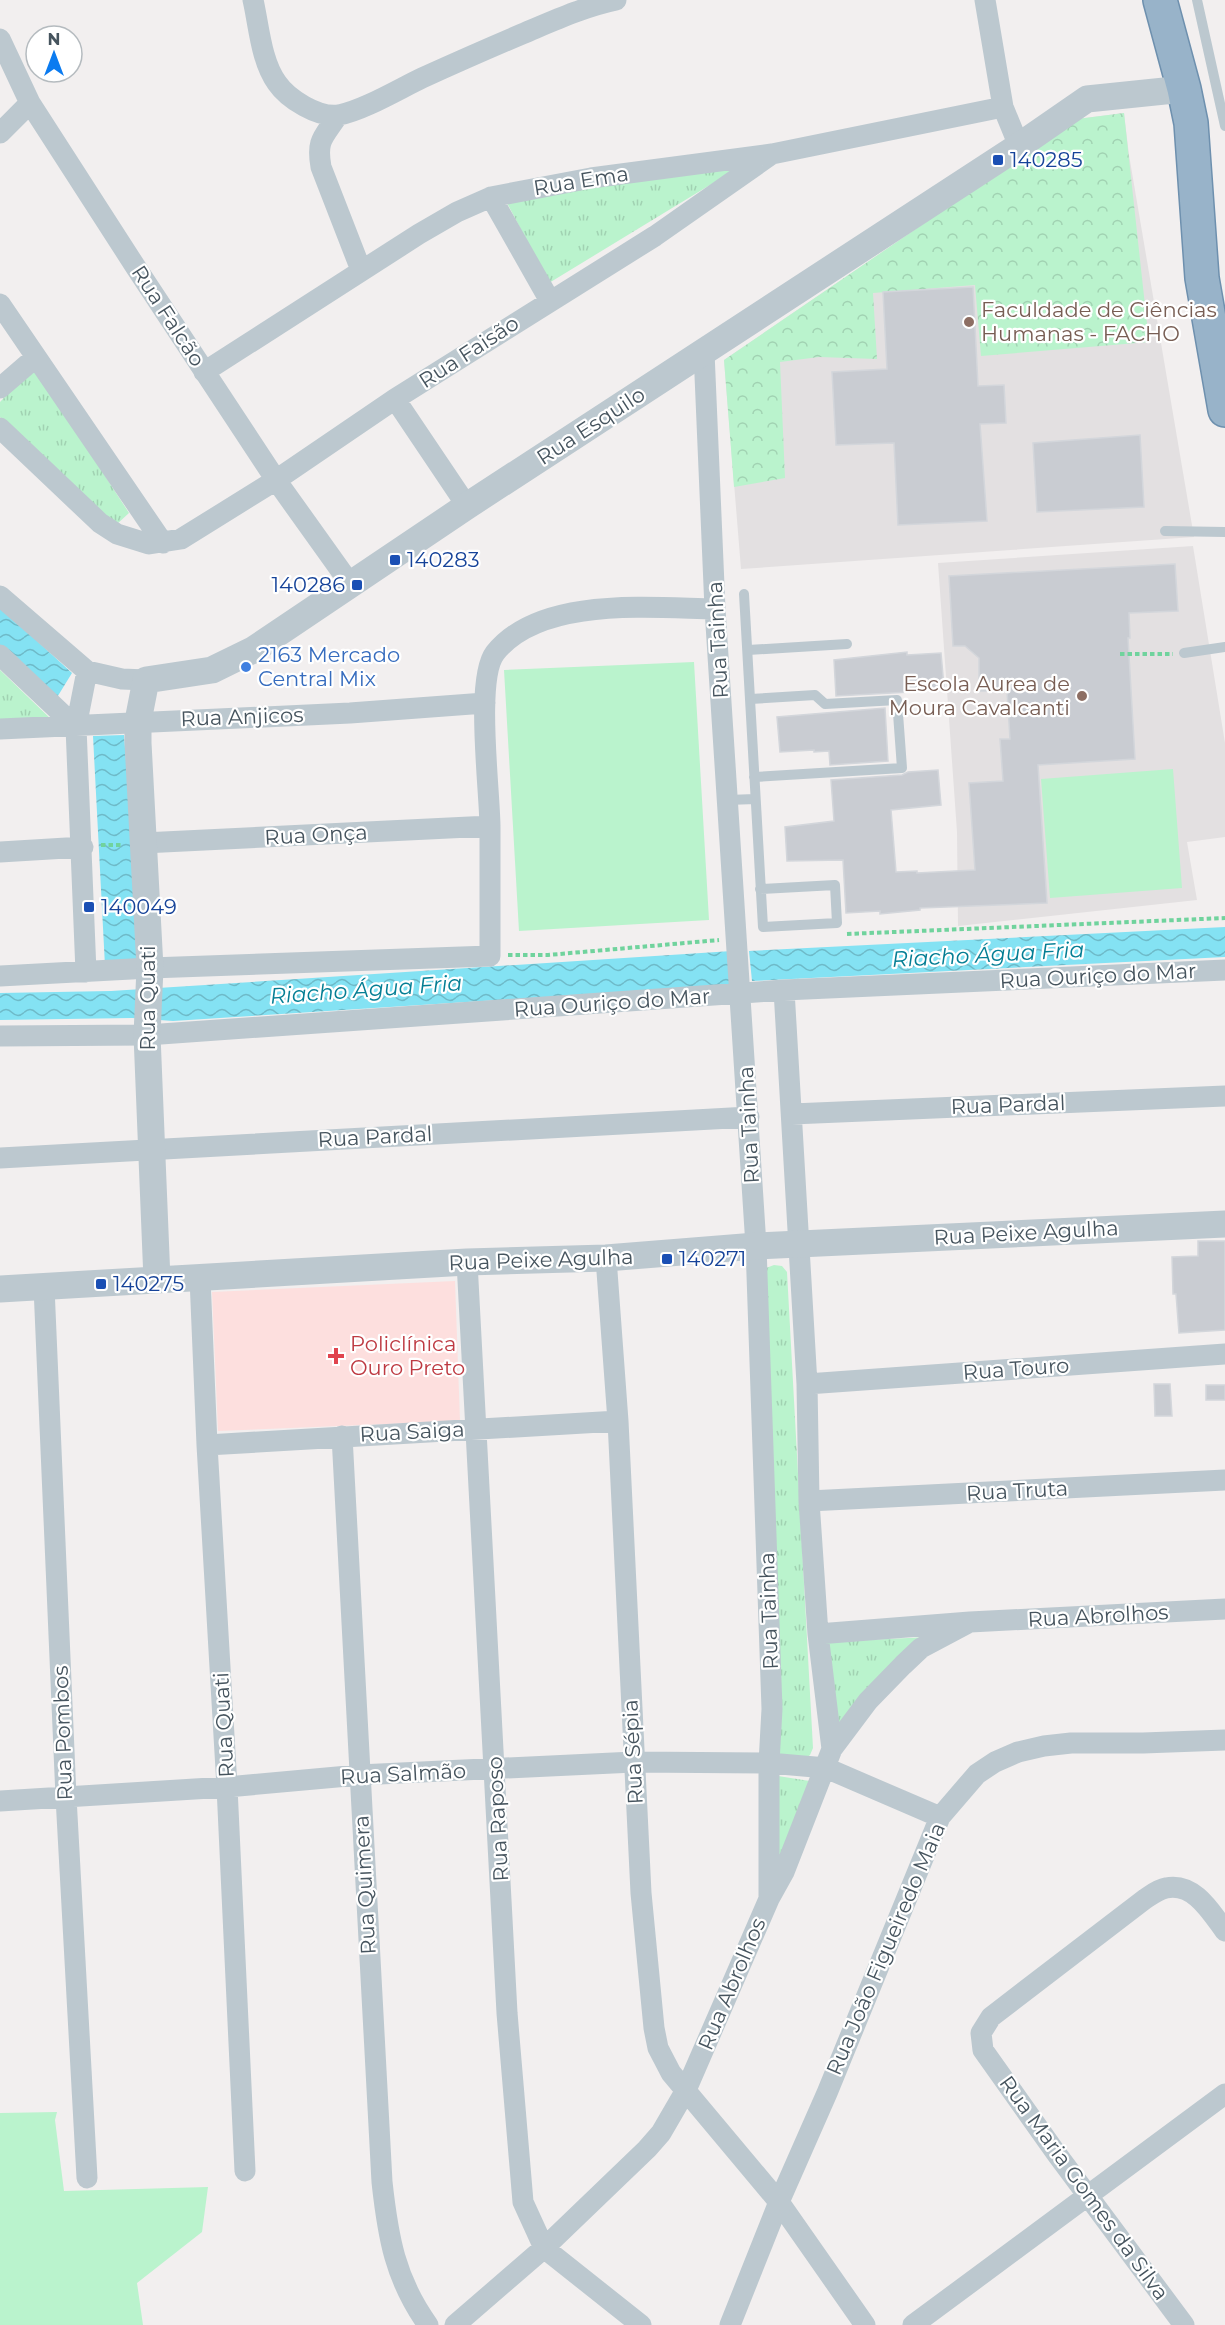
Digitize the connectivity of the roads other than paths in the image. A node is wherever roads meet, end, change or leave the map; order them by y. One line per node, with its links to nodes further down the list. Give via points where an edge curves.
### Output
1 (253, 0): 10 (street, via 267,62 276,82 316,112)
2 (616, 0): 10 (street, via 558,19)
3 (985, 0): 9 (street)
4 (1160, 0): 7 (highway)
5 (1197, 0): 12 (lane)
6 (0, 39): 8 (street, Rua Falcão)
7 (1184, 89): 11 (highway); 14 (street, Rua Esquilo, via 1088,99)
8 (30, 103): 13 (street); 23 (street, Rua Falcão)
9 (1003, 107): 14 (street); 15 (street, Rua Ema)
10 (338, 115): 17 (street, via 318,152)
11 (1191, 123): 18 (highway, via 1206,156); 26 (highway, via 1202,278)
12 (1225, 126)
13 (0, 133)
14 (1019, 146): 21 (street, Rua Esquilo)
15 (772, 154): 16 (street, Rua Ema, via 591,178); 19 (street, Rua Faisão, via 655,236)
16 (491, 197): 17 (street, Rua Ema, via 457,212); 19 (street)
17 (361, 270): 23 (street, Rua Ema)
18 (1225, 284)
19 (550, 301): 25 (street, Rua Faisão)
20 (0, 304): 22 (street)
21 (704, 352): 29 (street, Rua Esquilo); 36 (street, Rua Tainha)
22 (36, 357): 24 (street); 32 (street)
23 (204, 372): 28 (street, Rua Falcão)
24 (0, 388)
25 (395, 399): 28 (street, Rua Faisão); 29 (street)
26 (1225, 410)
27 (0, 428): 32 (street, Rua Faisão, via 100,523 117,534 149,544)
28 (276, 480): 32 (street, Rua Faisão, via 181,538); 33 (street, Rua Falcão)
29 (467, 506): 33 (street, Rua Esquilo)
30 (1165, 531): 31 (lane)
31 (1225, 532)
32 (163, 543)
33 (351, 585): 43 (street, Rua Esquilo, via 253,650 212,669)
34 (744, 594): 39 (lane)
35 (0, 596): 42 (street, Rua Esquilo)
36 (716, 609): 45 (street, via 614,607 570,612 528,628 505,643 489,663); 51 (street, Rua Tainha)
37 (847, 644): 39 (lane)
38 (1225, 647): 40 (lane)
39 (748, 650): 44 (lane)
40 (1184, 653)
41 (0, 655): 47 (street)
42 (87, 671): 43 (street, Rua Esquilo); 47 (street)
43 (146, 680): 46 (street, Rua Quati)
44 (750, 699): 49 (lane); 49 (lane, via 815,695 825,704 897,700 902,768)
45 (485, 703): 46 (street, Rua Anjicos); 52 (street)
46 (138, 721): 47 (street, Rua Anjicos); 53 (street, Rua Quati)
47 (76, 727): 48 (street, Rua Anjicos); 54 (street)
48 (0, 729)
49 (754, 777): 50 (lane)
50 (755, 799): 51 (lane); 56 (lane)
51 (728, 800): 61 (street, Rua Tainha)
52 (490, 826): 53 (street, Rua Onça); 58 (street, via 490,956)
53 (132, 844): 58 (street, Rua Quati)
54 (90, 846): 55 (street); 59 (street)
55 (0, 852)
56 (760, 889): 56 (lane, via 835,885 837,923 762,927)
57 (1225, 970): 62 (street, Rua Ouriço do Mar)
58 (149, 971): 59 (street); 63 (street, Rua Quati)
59 (95, 972): 60 (street)
60 (0, 976)
61 (741, 990): 62 (street, Rua Ouriço do Mar); 63 (street, Rua Ouriço do Mar); 67 (street, Rua Tainha)
62 (784, 990): 66 (street, Rua Tainha)
63 (148, 1030): 64 (street, Rua Ouriço do Mar); 68 (street, Rua Quati)
64 (0, 1036)
65 (1225, 1096): 66 (street, Rua Pardal)
66 (792, 1114): 71 (street, Rua Tainha)
67 (749, 1117): 68 (street, Rua Pardal); 72 (street, Rua Tainha)
68 (151, 1150): 69 (street, Rua Pardal); 76 (street, Rua Quati)
69 (0, 1158)
70 (1225, 1224): 71 (street, Rua Peixe Agulha)
71 (798, 1245): 72 (street, Rua Peixe Agulha); 80 (street, Rua Tainha)
72 (756, 1246): 73 (street, Rua Peixe Agulha); 93 (street, Rua Tainha, via 772,1709)
73 (606, 1258): 74 (street, Rua Peixe Agulha); 81 (street, Rua Sépia)
74 (467, 1262): 75 (street, Rua Peixe Agulha); 82 (street, Rua Raposo)
75 (200, 1278): 76 (street, Rua Peixe Agulha); 84 (street, Rua Quati)
76 (157, 1280): 77 (street, Rua Peixe Agulha)
77 (44, 1287): 78 (street, Rua Peixe Agulha); 97 (street, Rua Pombos)
78 (0, 1289)
79 (1225, 1354): 80 (street, Rua Touro)
80 (807, 1384): 86 (street, Rua Tainha)
81 (618, 1421): 82 (street, Rua Saiga); 92 (street, Rua Sépia)
82 (477, 1428): 83 (street, Rua Saiga); 94 (street, Rua Raposo)
83 (342, 1437): 84 (street, Rua Saiga); 95 (street, Rua Quimera)
84 (207, 1445): 96 (street, Rua Quati)
85 (1225, 1480): 86 (street, Rua Truta)
86 (809, 1501): 89 (street, Rua Tainha)
87 (1225, 1609): 88 (street, Rua Abrolhos)
88 (970, 1622): 89 (street, Rua Abrolhos); 91 (street, Rua Abrolhos, via 921,1648 909,1659 868,1701)
89 (818, 1634): 91 (street, Rua Tainha)
90 (1225, 1740): 99 (street, Rua João Figueiredo Maia, via 1071,1743 1018,1752 977,1774)
91 (829, 1759): 93 (street, Rua Salmão); 99 (street, Rua Salmão); 100 (street, Rua Abrolhos, via 784,1872)
92 (633, 1762): 93 (street, Rua Salmão); 94 (street, Rua Salmão); 102 (street, Rua Sépia, via 654,2028 664,2063)
93 (769, 1763): 100 (street, Rua Tainha)
94 (495, 1770): 95 (street, Rua Salmão); 108 (street, Rua Raposo, via 520,2176 523,2202)
95 (359, 1775): 96 (street, Rua Salmão); 109 (street, Rua Quimera, via 387,2233 402,2279)
96 (227, 1787): 97 (street, Rua Salmão); 104 (street, Rua Quati)
97 (66, 1797): 98 (street, Rua Salmão); 105 (street, Rua Pombos)
98 (0, 1801)
99 (940, 1817): 107 (street, Rua João Figueiredo Maia)
100 (769, 1899): 102 (street, Rua Abrolhos)
101 (1225, 1931): 106 (street, Rua Maria Gomes da Silva, via 1189,1890 1164,1888 991,2017 981,2032 983,2050)
102 (686, 2090): 107 (street, Rua Sépia); 108 (street, Rua Abrolhos, via 647,2149)
103 (1225, 2094): 106 (street)
104 (245, 2171)
105 (87, 2178)
106 (1089, 2195): 114 (street); 115 (street, Rua Maria Gomes da Silva)
107 (779, 2202): 112 (street, Rua João Figueiredo Maia); 113 (street)
108 (544, 2248): 110 (street, Rua Abrolhos); 111 (street, Rua Raposo)
109 (428, 2325)
110 (455, 2325)
111 (641, 2325)
112 (730, 2325)
113 (865, 2325)
114 (913, 2325)
115 (1184, 2325)

